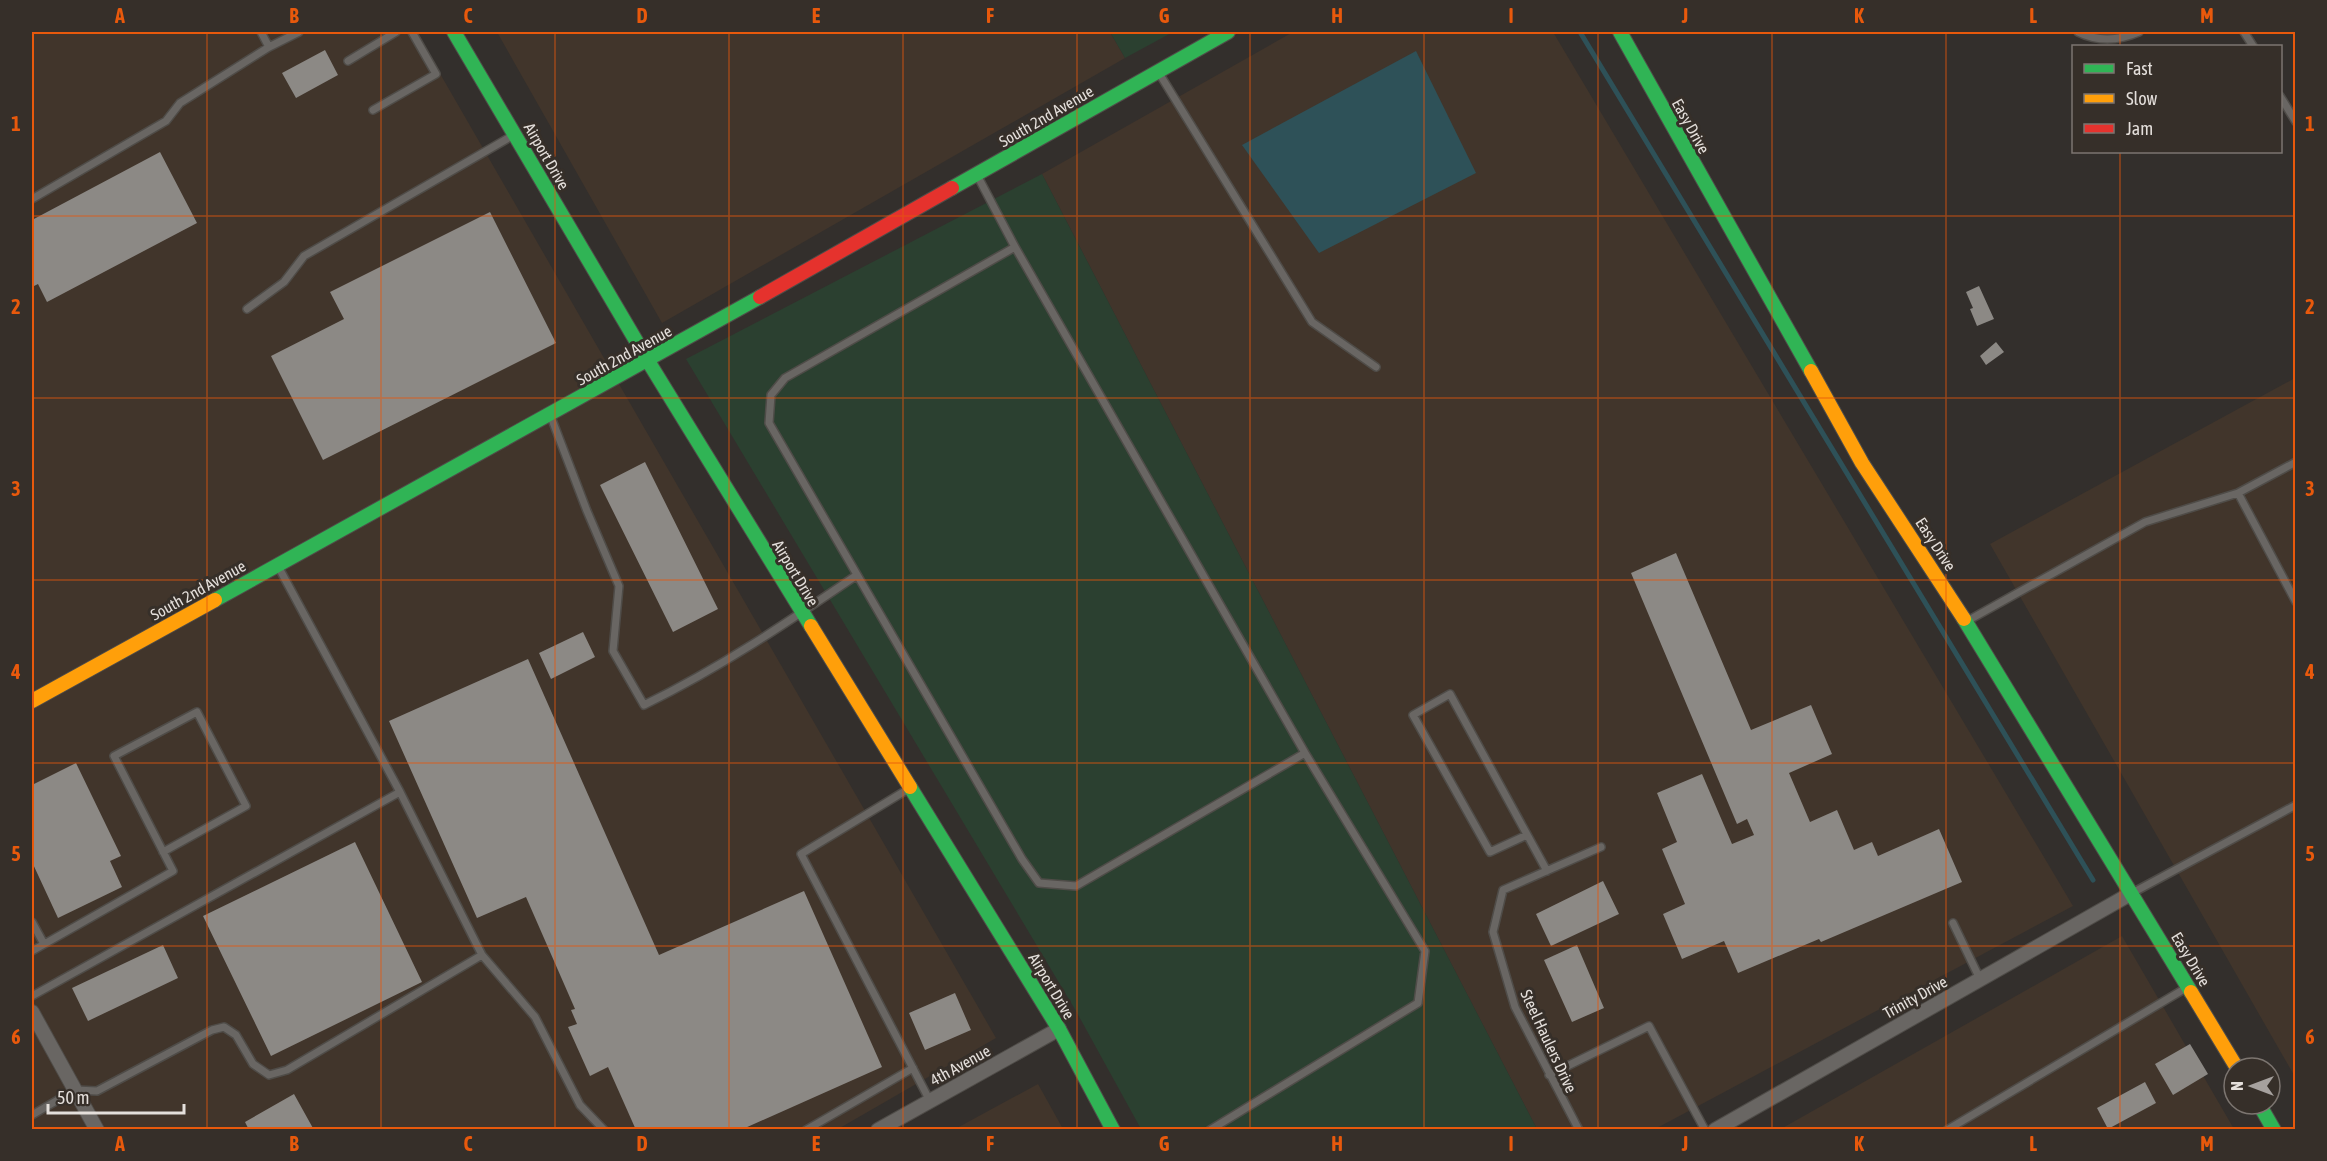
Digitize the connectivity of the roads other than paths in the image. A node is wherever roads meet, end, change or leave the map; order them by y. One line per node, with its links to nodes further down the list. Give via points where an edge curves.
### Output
1 (261, 32): 12 (lane)
2 (299, 32): 12 (lane)
3 (396, 32): 13 (lane)
4 (412, 32): 16 (lane, via 436,74)
5 (454, 32): 18 (street, Airport Drive)
6 (1228, 32): 14 (street, South 2nd Avenue)
7 (1620, 32): 32 (street, Easy Drive, via 1862,463)
8 (2078, 32): 9 (lane, via 2094,39 2127,37)
9 (2139, 32)
10 (2244, 32): 11 (lane)
11 (2252, 45)
12 (269, 47): 20 (lane, via 180,102 166,121)
13 (348, 61)
14 (1158, 71): 19 (street, South 2nd Avenue); 24 (lane, via 1312,322)
15 (2282, 99): 17 (lane)
16 (373, 110)
17 (2295, 122)
18 (514, 134): 22 (lane, via 304,256 284,282); 23 (street, Airport Drive)
19 (976, 174): 21 (lane); 23 (street, South 2nd Avenue)
20 (32, 200)
21 (1015, 247): 29 (lane, via 785,378 771,395 769,423); 34 (lane)
22 (246, 309)
23 (648, 362): 25 (street, South 2nd Avenue); 31 (street, Airport Drive)
24 (1376, 367)
25 (550, 415): 28 (street, South 2nd Avenue); 31 (lane, via 619,586 613,651 644,705 750,647)
26 (2295, 462): 27 (lane)
27 (2238, 493): 30 (lane); 32 (lane, via 2145,522)
28 (278, 565): 33 (street, South 2nd Avenue); 36 (lane)
29 (857, 575): 31 (lane); 34 (lane, via 1039,883 1076,886)
30 (2295, 602)
31 (801, 613): 35 (street, Airport Drive)
32 (1966, 621): 42 (street, Easy Drive)
33 (32, 701)
34 (1305, 753): 65 (lane, via 1425,951 1418,1003)
35 (910, 788): 52 (street, Airport Drive); 54 (lane, via 801,854)
36 (400, 792): 47 (lane); 50 (lane)
37 (2295, 806): 42 (lane)
38 (1527, 835): 38 (lane, via 1450,694 1413,715 1490,852); 41 (lane)
39 (1601, 848): 41 (lane, Steel Haulers Drive)
40 (163, 852): 40 (lane, via 114,756 197,712 246,806); 45 (lane, via 173,871)
41 (1547, 871): 55 (lane, Steel Haulers Drive, via 1503,890 1493,932 1515,1007)
42 (2132, 893): 48 (street, Trinity Drive); 49 (street, Easy Drive)
43 (32, 922): 45 (lane)
44 (1953, 923): 48 (lane)
45 (44, 944): 46 (lane)
46 (32, 951)
47 (482, 955): 56 (lane, via 287,1070 269,1074 253,1064 236,1035 224,1027 98,1091); 61 (lane, via 535,1017 580,1105)
48 (1980, 979): 68 (street, Trinity Drive)
49 (2188, 987): 53 (street, Easy Drive); 69 (lane)
50 (32, 996)
51 (32, 1012): 56 (street)
52 (1059, 1029): 57 (street, 4th Avenue); 64 (street, Airport Drive)
53 (2230, 1056)
54 (914, 1068): 57 (lane); 62 (lane)
55 (1549, 1075): 66 (lane, Steel Haulers Drive); 67 (lane, via 1649,1026)
56 (75, 1090): 58 (lane); 60 (street)
57 (930, 1101): 63 (street, 4th Avenue)
58 (32, 1113)
59 (2266, 1116): 70 (street)
60 (97, 1130)
61 (604, 1130)
62 (806, 1130)
63 (878, 1130)
64 (1113, 1130)
65 (1210, 1130)
66 (1579, 1130)
67 (1705, 1130)
68 (1715, 1130)
69 (1947, 1130)
70 (2274, 1130)

